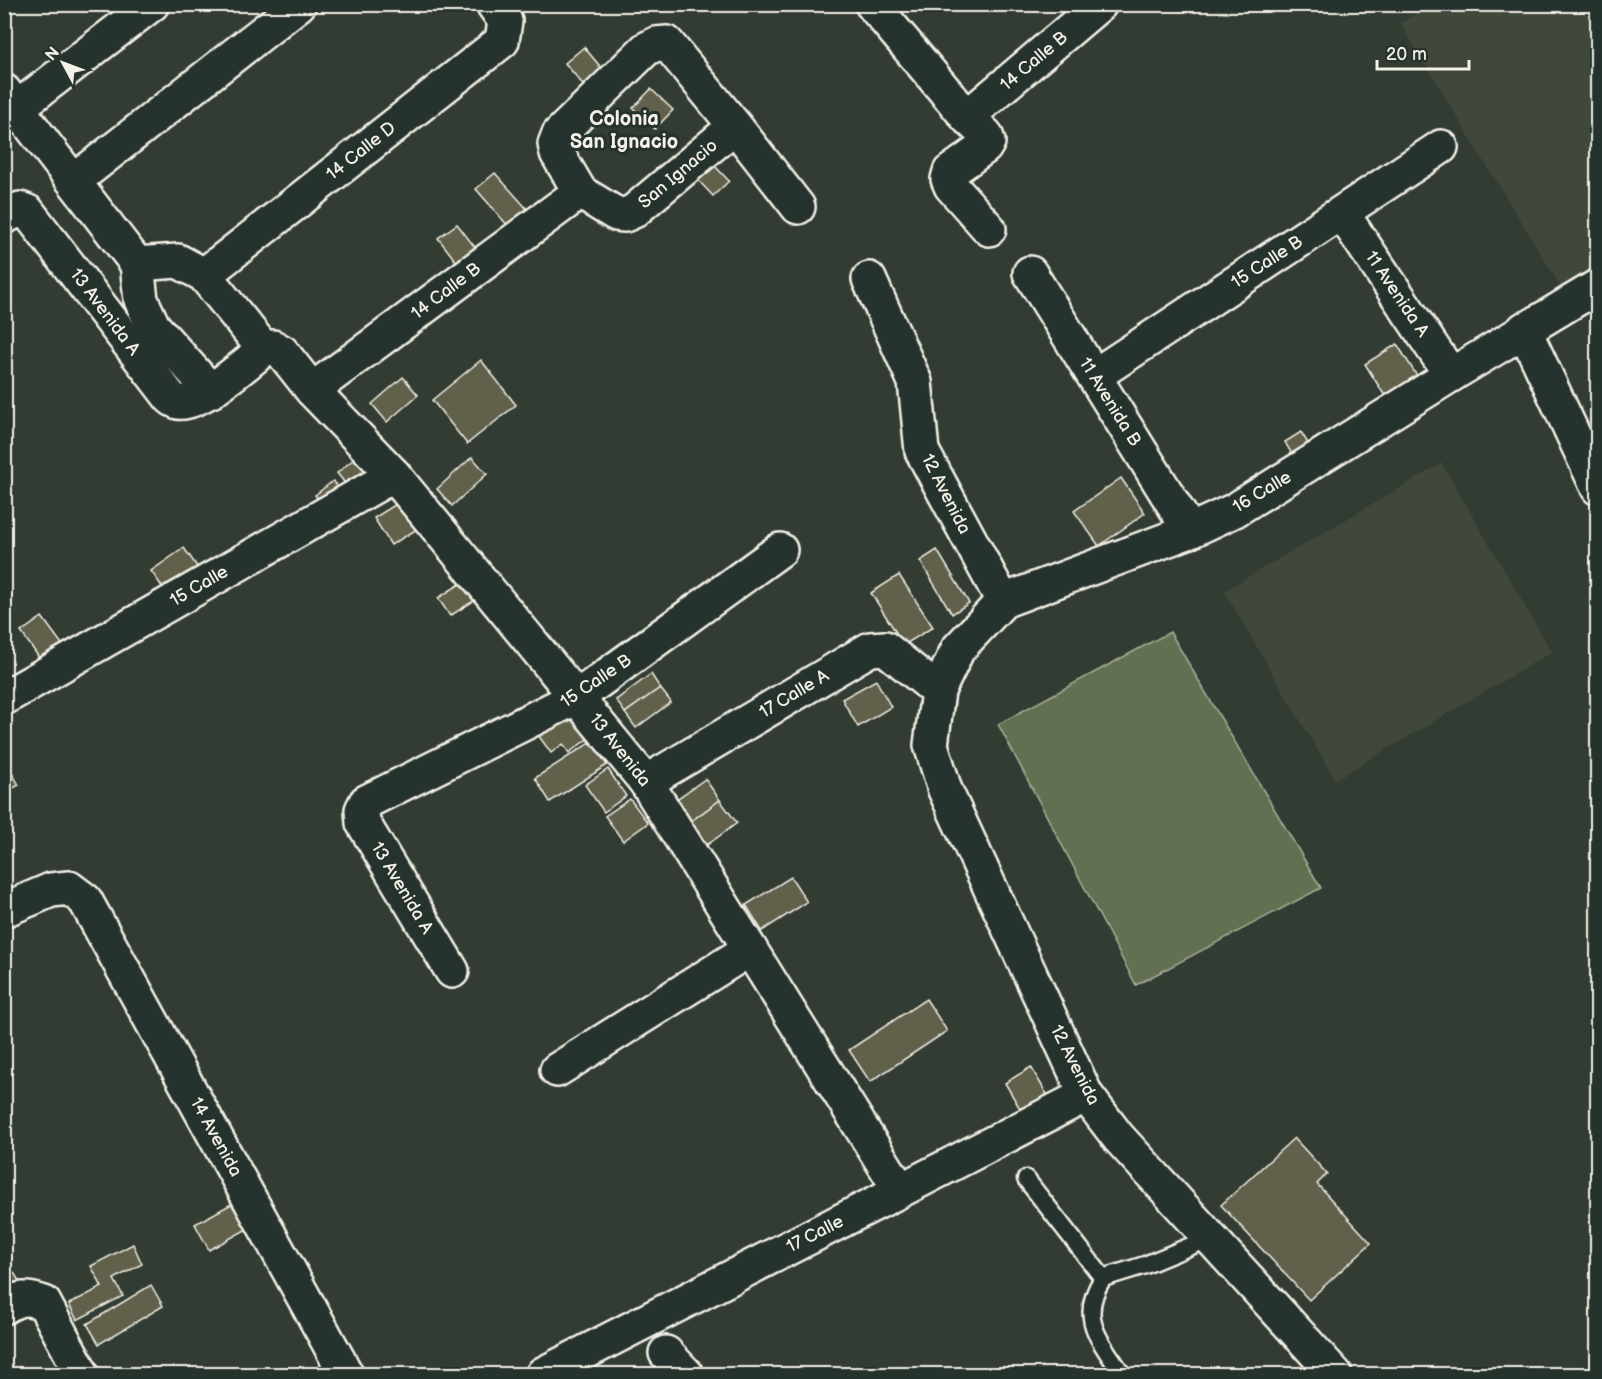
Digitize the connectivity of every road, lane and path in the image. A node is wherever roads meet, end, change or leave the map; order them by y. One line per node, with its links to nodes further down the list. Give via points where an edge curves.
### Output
1 (152, 4): 6 (street)
2 (298, 4): 10 (street)
3 (872, 4): 7 (street)
4 (1100, 4): 7 (street, 14 Calle B)
5 (499, 13): 18 (street, 14 Calle D, via 502,41)
6 (11, 100): 10 (street)
7 (967, 117): 15 (street, via 988,142 950,172 948,179)
8 (735, 126): 11 (street, San Ignacio, via 626,215 616,214); 11 (street, San Ignacio, via 667,44 656,44 646,49 558,134 557,153); 12 (street)
9 (1441, 147): 13 (street, 15 Calle B)
10 (74, 181): 16 (street)
11 (580, 192): 25 (street, 14 Calle B)
12 (798, 207)
13 (1342, 213): 23 (street, 11 Avenida A); 24 (street, 15 Calle B)
14 (16, 214): 26 (street, 13 Avenida A, via 170,397 177,402)
15 (989, 229)
16 (137, 264): 18 (street, via 178,261); 26 (street, 13 Avenida A, via 141,300 153,326)
17 (1030, 273): 24 (street, 11 Avenida B)
18 (204, 275): 22 (street)
19 (869, 279): 31 (street, 12 Avenida, via 915,382 922,451)
20 (1598, 286): 21 (street, 16 Calle)
21 (1524, 329): 23 (street, 16 Calle); 28 (street)
22 (273, 350): 25 (street, 13 Avenida); 26 (street)
23 (1451, 375): 29 (street, 16 Calle, via 1236,510)
24 (1094, 376): 29 (street, 11 Avenida B)
25 (312, 390): 27 (street, 13 Avenida)
26 (199, 397)
27 (394, 475): 33 (street, 13 Avenida); 34 (street, 15 Calle)
28 (1598, 488)
29 (1190, 531): 31 (street, 16 Calle)
30 (780, 550): 33 (street, 15 Calle B)
31 (1003, 601): 32 (street, 16 Calle, via 958,649)
32 (938, 691): 35 (street, 17 Calle A, via 885,648 870,648); 41 (street, 12 Avenida, via 931,745 945,790)
33 (578, 697): 35 (street, 13 Avenida); 36 (street, 15 Calle B)
34 (4, 698)
35 (646, 782): 38 (street, 13 Avenida)
36 (366, 802): 39 (street, 13 Avenida A, via 363,823)
37 (4, 910): 48 (street, 14 Avenida, via 51,890 69,888 86,900)
38 (750, 949): 40 (street); 43 (street, 13 Avenida)
39 (452, 971)
40 (556, 1070)
41 (1086, 1095): 43 (street, 17 Calle); 44 (street, 12 Avenida, via 1118,1137)
42 (1026, 1179): 45 (lane)
43 (900, 1191): 49 (street, 17 Calle)
44 (1210, 1238): 45 (lane); 51 (street, 12 Avenida)
45 (1103, 1278): 50 (lane, via 1094,1294 1092,1323)
46 (17, 1302): 47 (street, via 44,1303)
47 (82, 1374)
48 (346, 1374)
49 (543, 1374)
50 (1122, 1374)
51 (1335, 1374)

